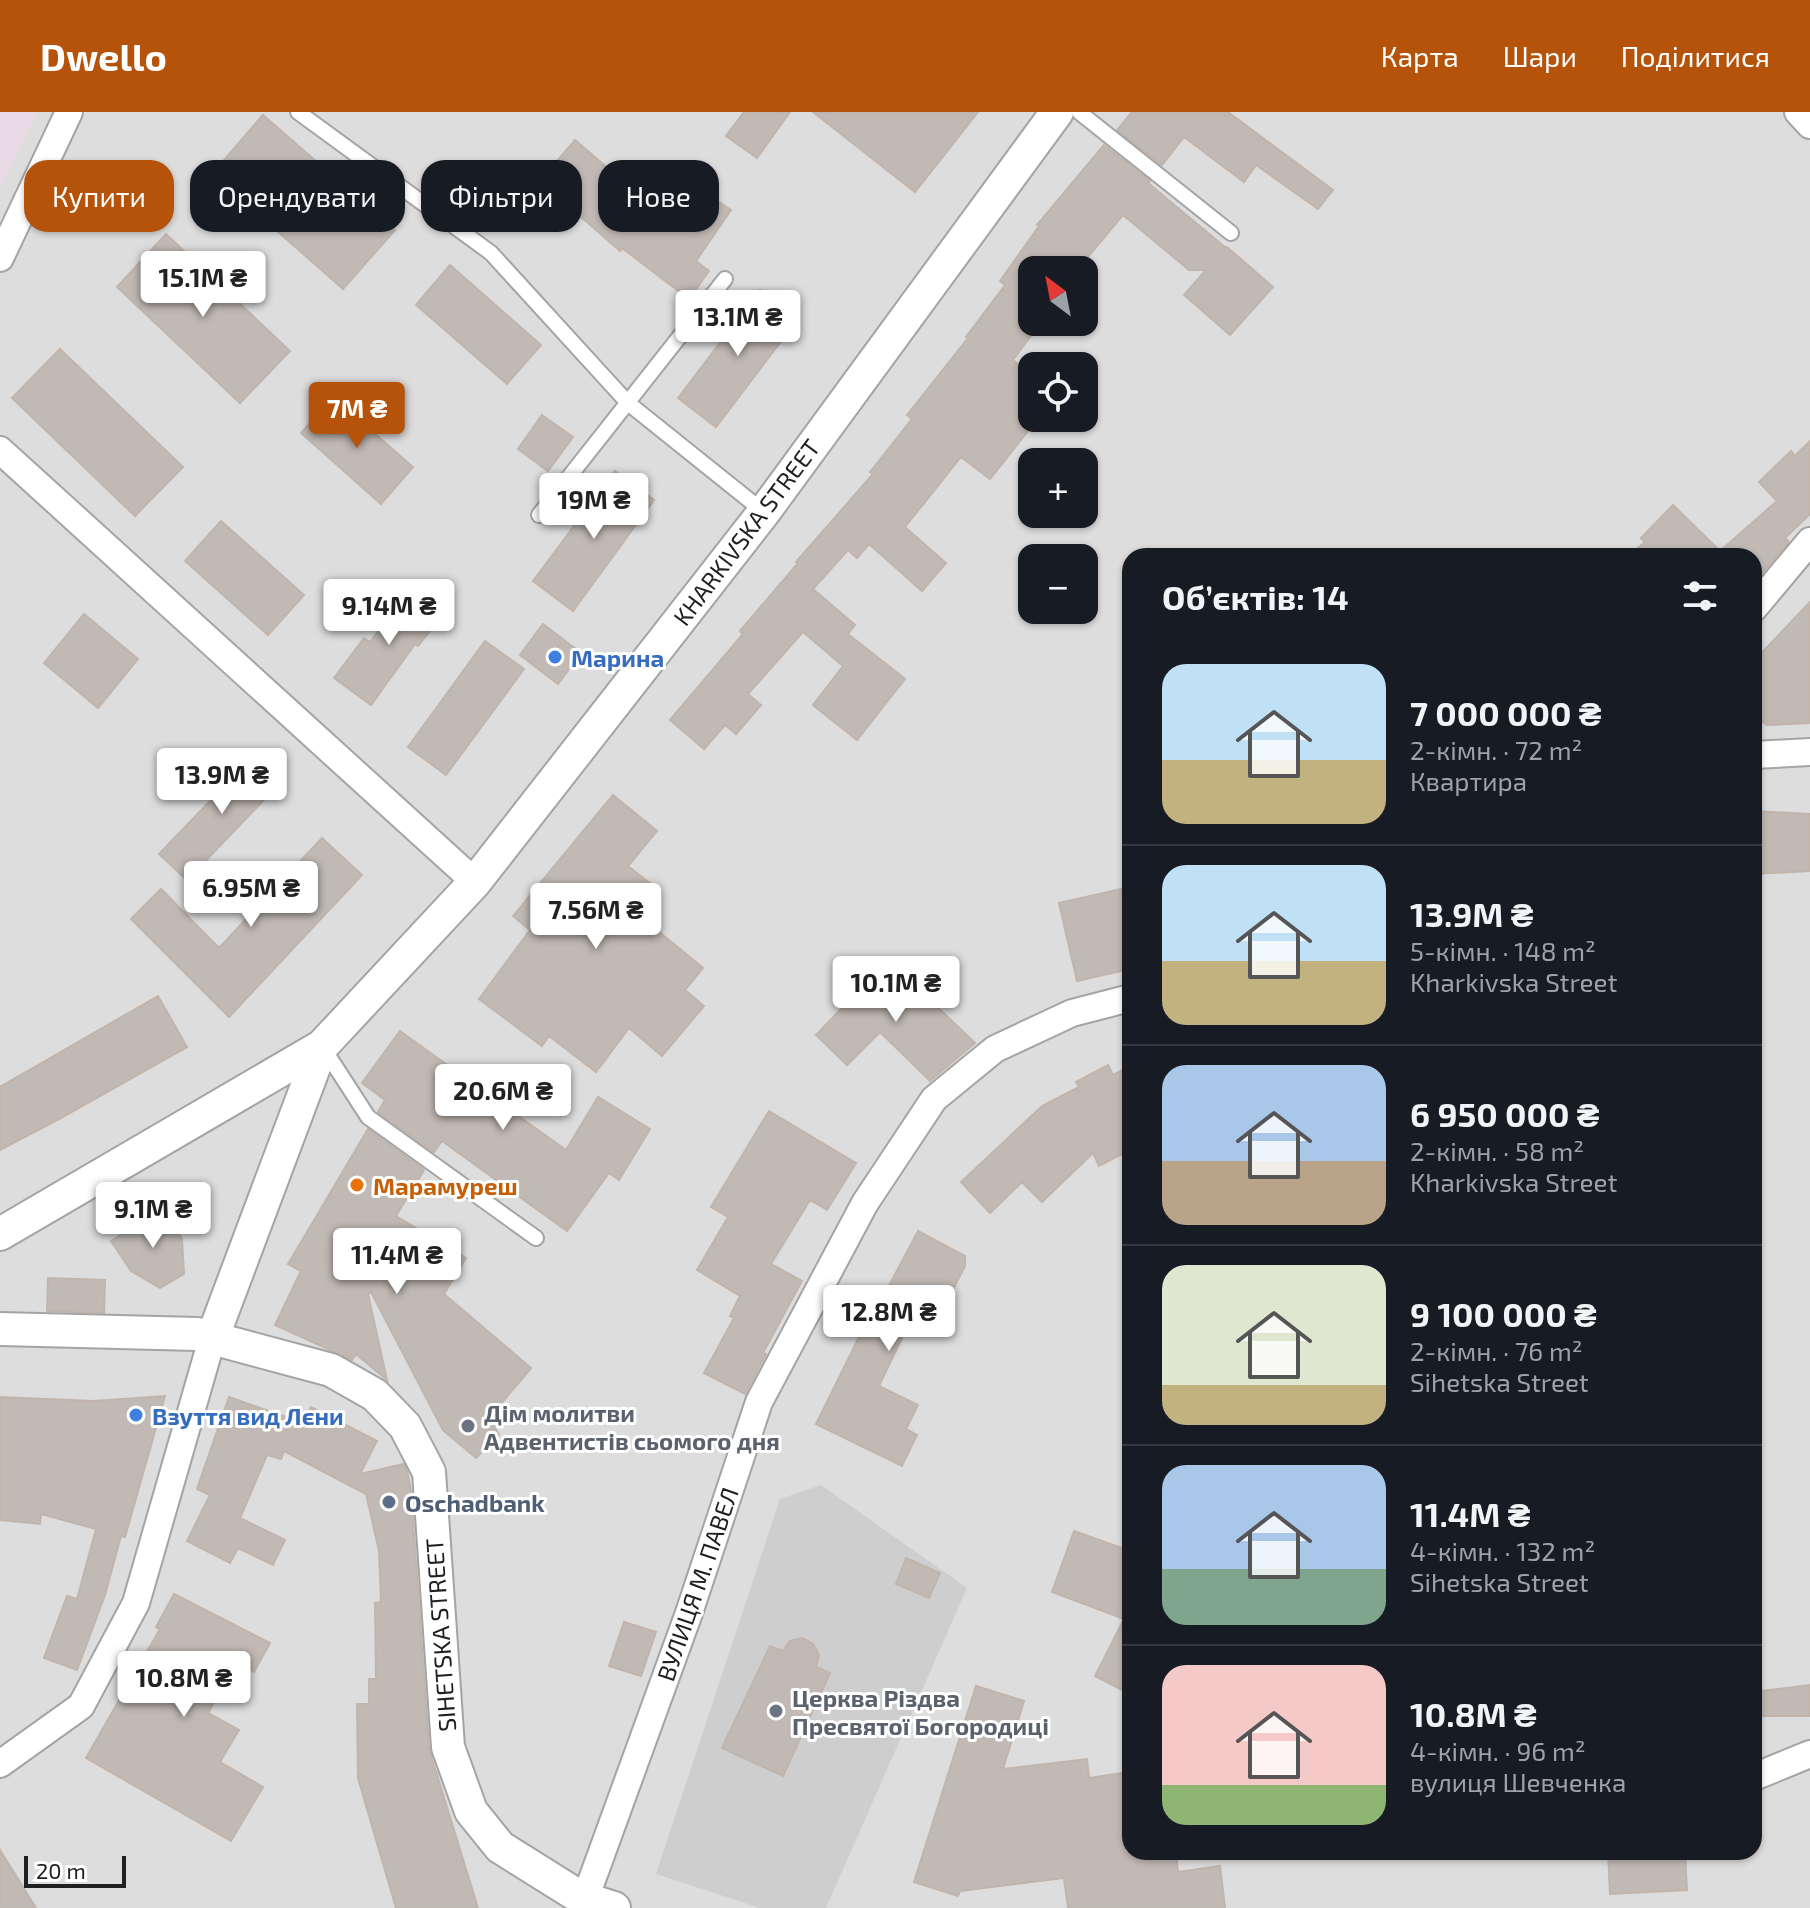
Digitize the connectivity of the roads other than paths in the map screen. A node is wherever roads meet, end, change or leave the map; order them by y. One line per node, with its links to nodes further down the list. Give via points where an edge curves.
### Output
1 (69, 112): 8 (street)
2 (298, 112): 10 (lane, via 491,253)
3 (1057, 112): 12 (street, KHARKIVSKA STREET)
4 (1079, 112): 7 (lane)
5 (1798, 112): 6 (street)
6 (1810, 125)
7 (1231, 233)
8 (0, 258)
9 (725, 279): 10 (lane)
10 (628, 403): 12 (lane); 13 (lane)
11 (0, 450): 18 (street)
12 (764, 512): 18 (street, KHARKIVSKA STREET)
13 (539, 515)
14 (1810, 541): 15 (street)
15 (1762, 598)
16 (1810, 752): 17 (street)
17 (1762, 755)
18 (475, 882): 20 (street, KHARKIVSKA STREET)
19 (1122, 1000): 28 (street, ВУЛИЦЯ М. ПАВЕЛ, via 1072,1013 995,1049 934,1099 865,1203 759,1402)
20 (322, 1046): 21 (street, KHARKIVSKA STREET); 22 (lane, via 368,1117); 24 (street, KHARKIVSKA STREET)
21 (0, 1234)
22 (536, 1238)
23 (0, 1329): 24 (street, SIHETSKA STREET, via 197,1334)
24 (212, 1339): 26 (street, via 136,1603 81,1706); 28 (street, SIHETSKA STREET, via 331,1370 375,1395 405,1426 429,1472 448,1747 471,1811 500,1847)
25 (1810, 1754): 27 (street)
26 (0, 1764)
27 (1762, 1774)
28 (585, 1902)

